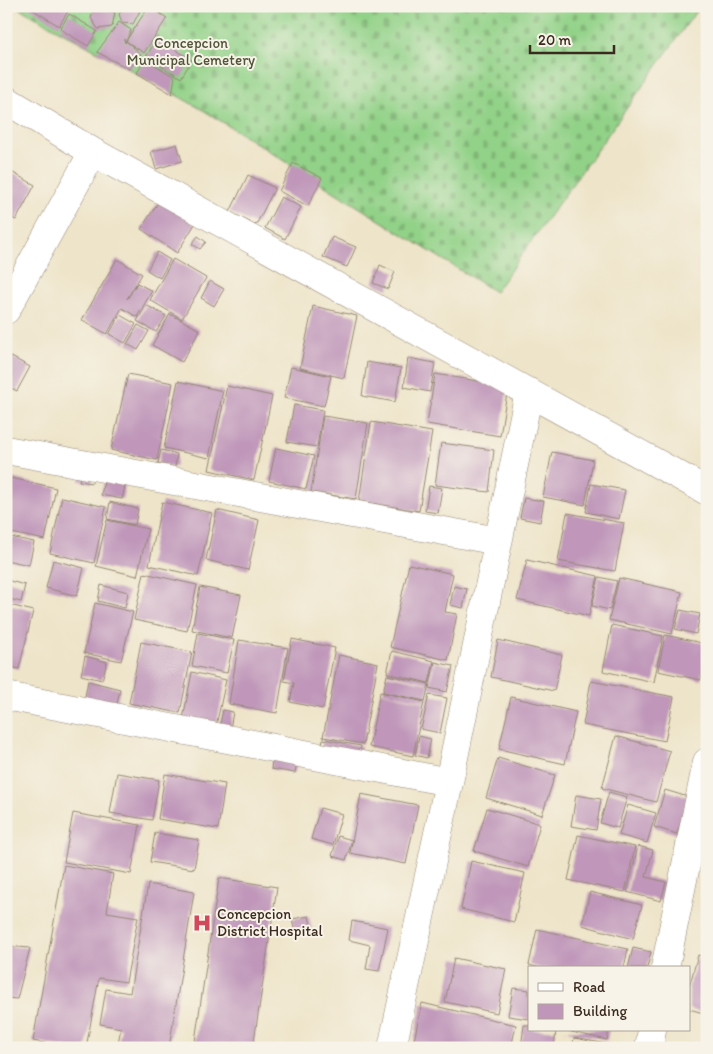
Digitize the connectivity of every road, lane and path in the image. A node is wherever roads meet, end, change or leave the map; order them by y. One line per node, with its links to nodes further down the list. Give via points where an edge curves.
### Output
1 (6, 100): 2 (street)
2 (93, 152): 3 (street); 4 (street)
3 (6, 310)
4 (529, 392): 6 (street); 7 (street)
5 (6, 450): 7 (street)
6 (707, 490)
7 (498, 541): 10 (street)
8 (6, 696): 10 (street)
9 (707, 762): 11 (street)
10 (449, 782): 13 (street)
11 (665, 966)
12 (652, 1032): 14 (street)
13 (392, 1048)
14 (648, 1048)

